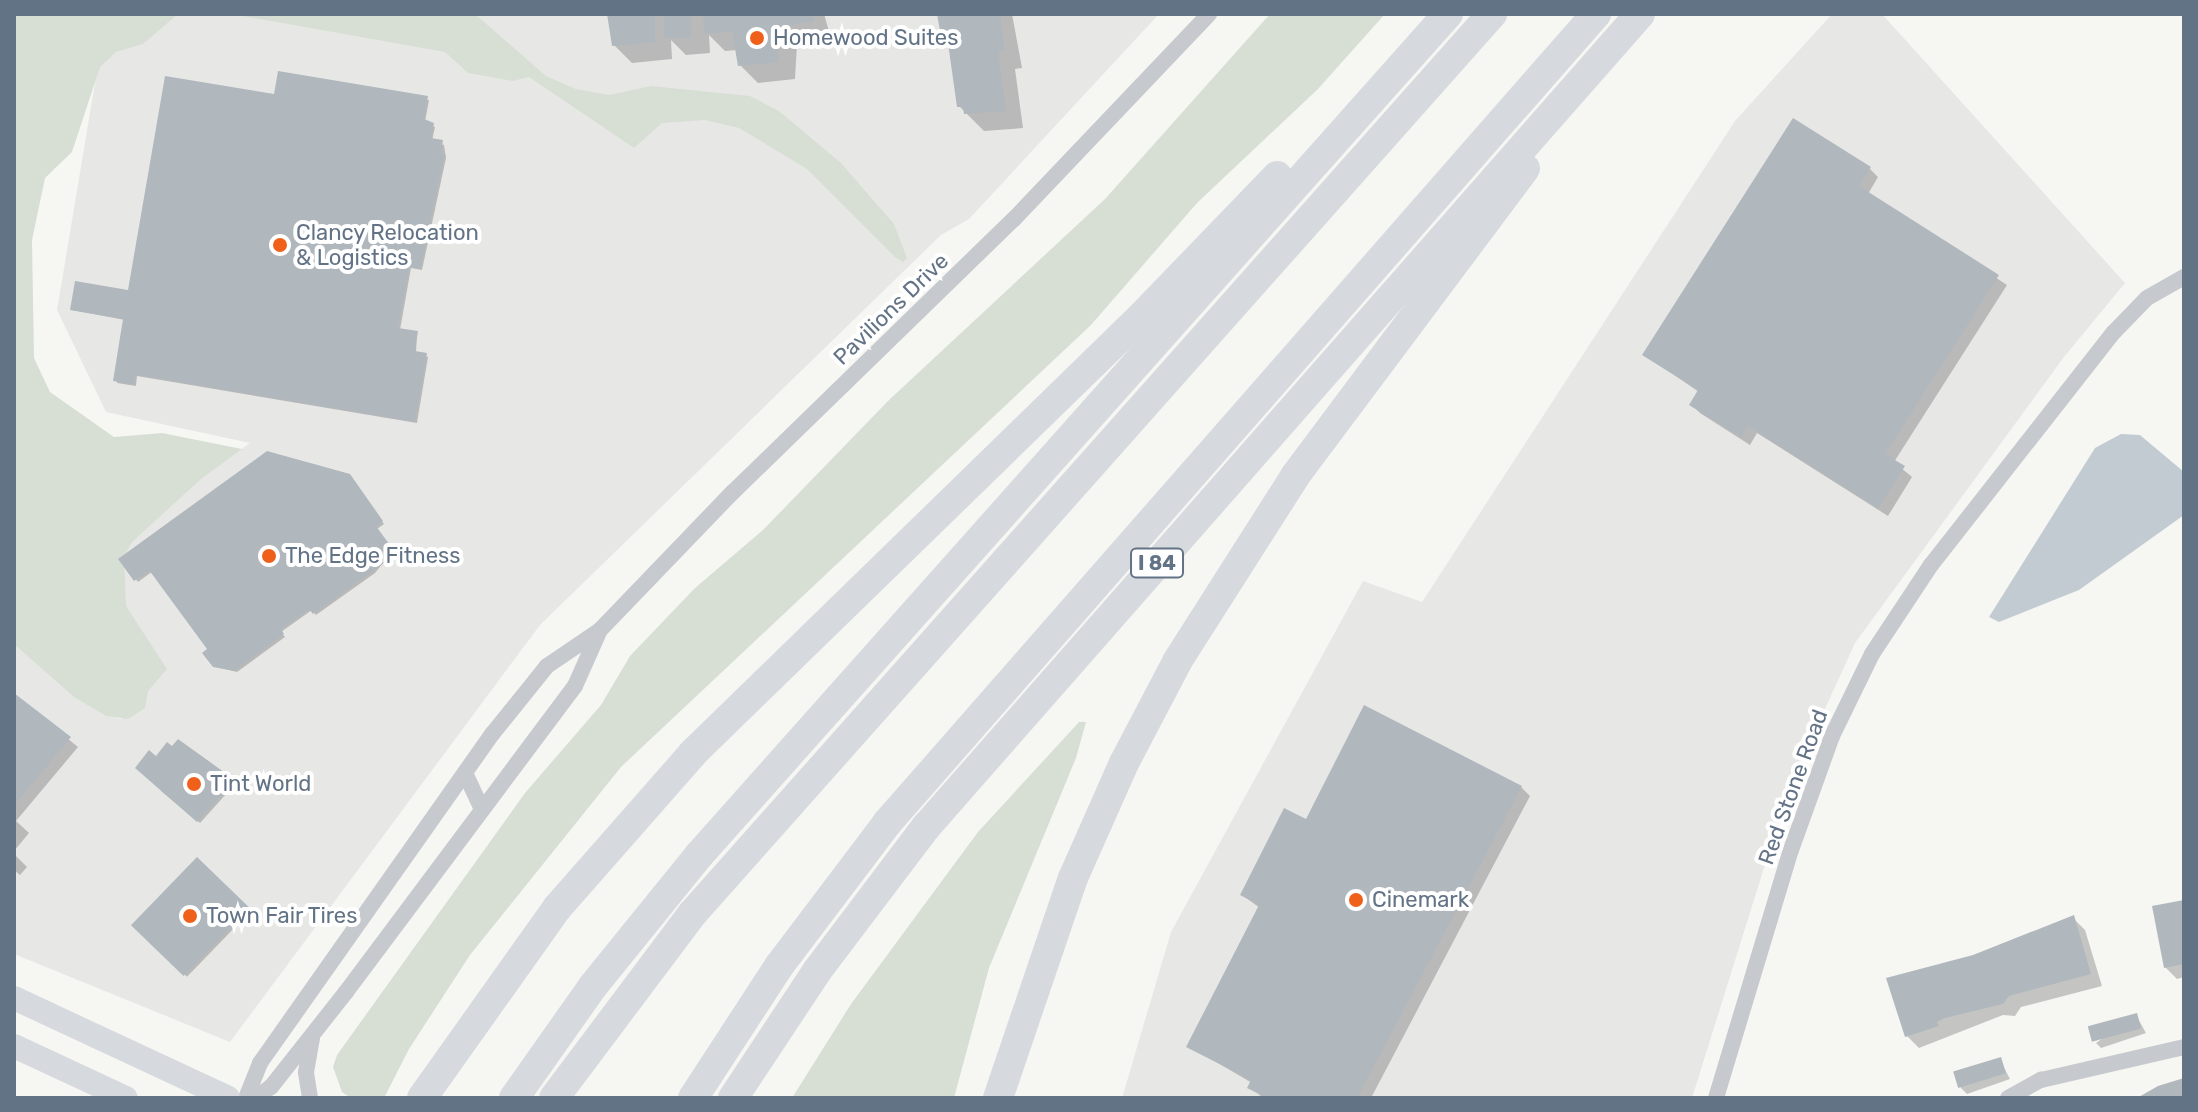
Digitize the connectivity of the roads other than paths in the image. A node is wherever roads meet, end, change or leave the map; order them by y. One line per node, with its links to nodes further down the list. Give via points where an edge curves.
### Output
1 (1209, 14): 9 (street, Pavilions Drive, via 1006,228 733,492)
2 (1448, 14): 7 (highway)
3 (1492, 14): 23 (highway, via 732,868 633,988)
4 (1596, 14): 24 (highway, via 896,813 809,924)
5 (1640, 14): 6 (highway, I 84)
6 (1609, 49): 25 (highway, I 84, via 926,827 817,971); 26 (highway, via 1500,205 1295,476 1208,606 1089,839 1041,962)
7 (1383, 87): 21 (highway, via 1300,151 1141,317 702,743 557,908); 22 (highway, via 672,886)
8 (2184, 277): 27 (street, Red Stone Road, via 2133,310 1931,565 1872,654 1832,736 1791,850)
9 (600, 630): 10 (street, Pavilions Drive, via 547,666); 11 (street, Pavilions Drive, via 575,686)
10 (465, 773): 11 (street); 18 (street, Pavilions Drive, via 252,1074)
11 (481, 807): 13 (street, Pavilions Drive)
12 (14, 998): 17 (main road)
13 (314, 1033): 19 (street, Pavilions Drive, via 271,1087); 20 (street, Pavilions Drive, via 306,1064)
14 (14, 1046): 16 (main road)
15 (2184, 1047): 28 (street, via 2082,1068 2041,1080)
16 (126, 1098)
17 (228, 1098)
18 (246, 1098)
19 (255, 1098)
20 (310, 1098)
21 (422, 1098)
22 (514, 1098)
23 (554, 1098)
24 (693, 1098)
25 (733, 1098)
26 (998, 1098)
27 (1716, 1098)
28 (2008, 1098)

